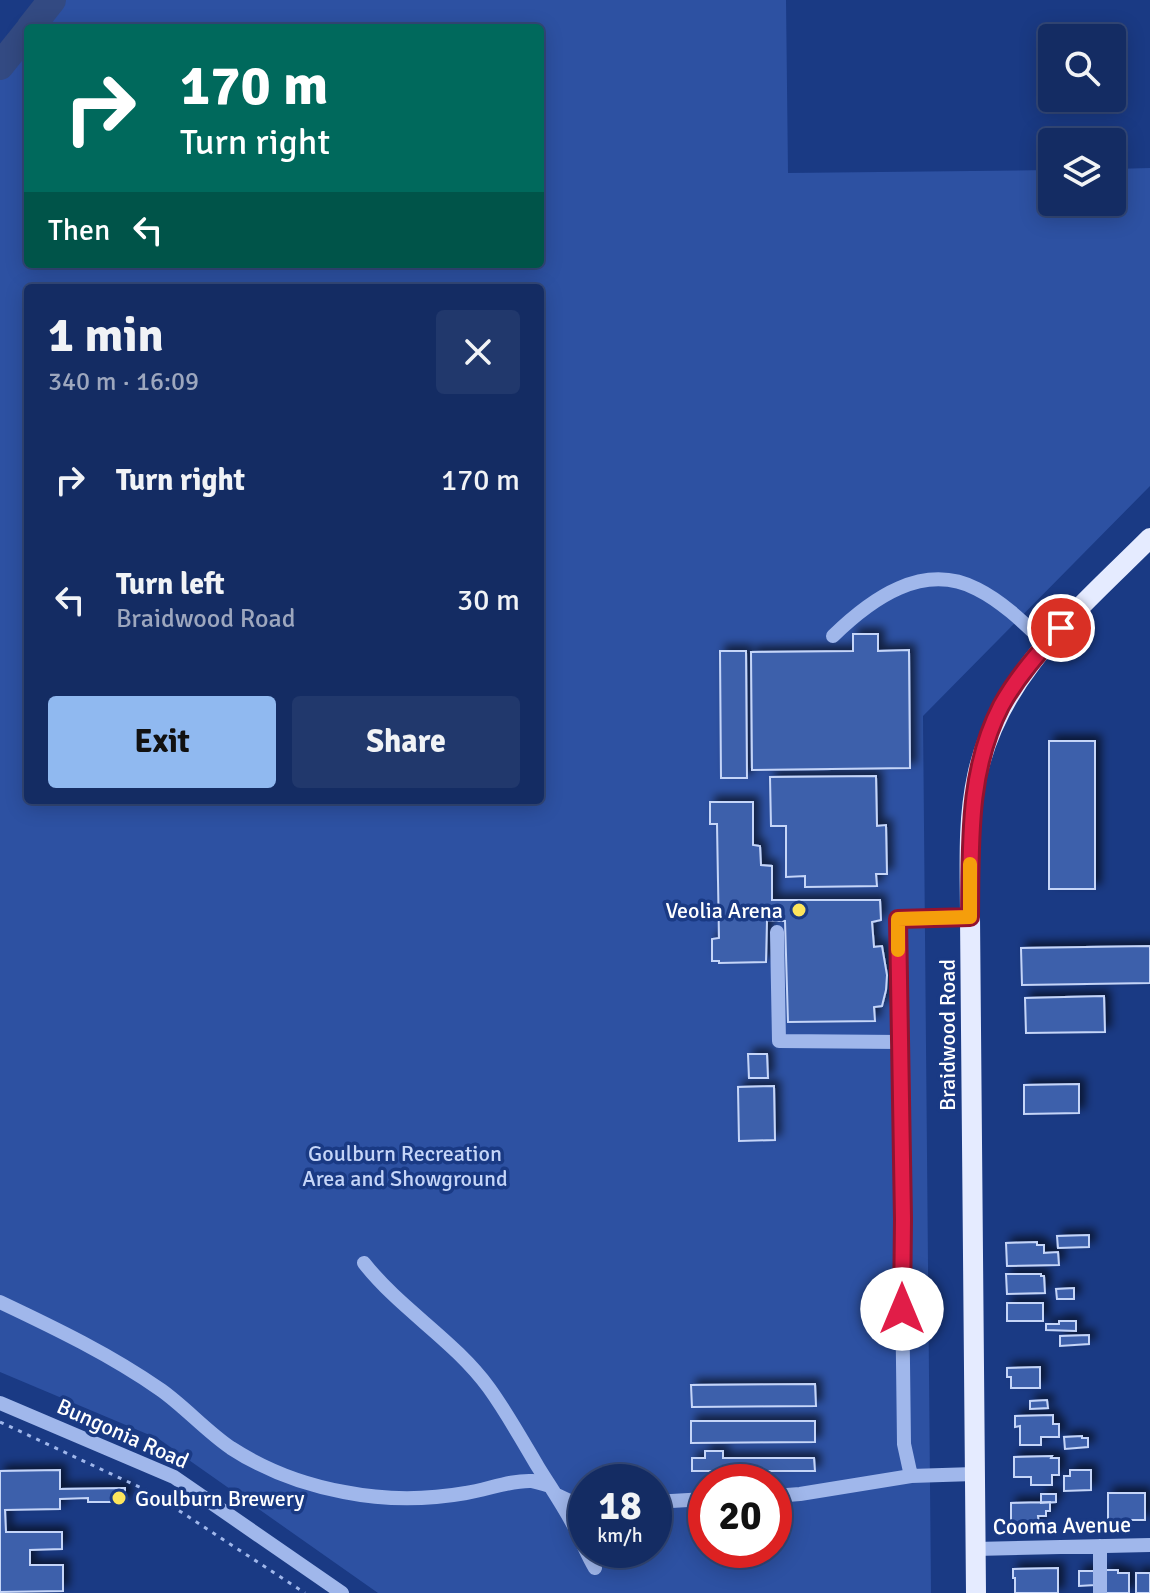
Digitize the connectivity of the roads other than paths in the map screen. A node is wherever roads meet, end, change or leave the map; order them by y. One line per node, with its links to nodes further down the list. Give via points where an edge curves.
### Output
1 (1150, 538): 3 (main road, Braidwood Road)
2 (833, 636): 3 (street, via 874,601 917,581 938,579 978,589)
3 (1046, 644): 4 (main road, Braidwood Road, via 1002,705 987,739 971,827)
4 (970, 917): 6 (street, via 898,919); 10 (main road, Braidwood Road)
5 (777, 932): 6 (street, via 779,1041)
6 (900, 1042): 11 (street, via 904,1444)
7 (364, 1263): 12 (street, via 468,1362)
8 (0, 1302): 12 (street, via 135,1373 230,1447 302,1481 381,1498 464,1494 533,1481)
9 (0, 1403): 19 (street, Bungonia Road, via 174,1477)
10 (974, 1474): 11 (street); 18 (main road, Braidwood Road)
11 (911, 1476): 13 (street)
12 (553, 1490): 14 (street); 15 (street)
13 (792, 1495)
14 (568, 1499)
15 (568, 1516)
16 (1150, 1545): 17 (street, Cooma Avenue)
17 (1100, 1546): 18 (street, Cooma Avenue); 21 (street)
18 (975, 1549): 20 (main road, Braidwood Road)
19 (342, 1593)
20 (976, 1593)
21 (1100, 1593)

